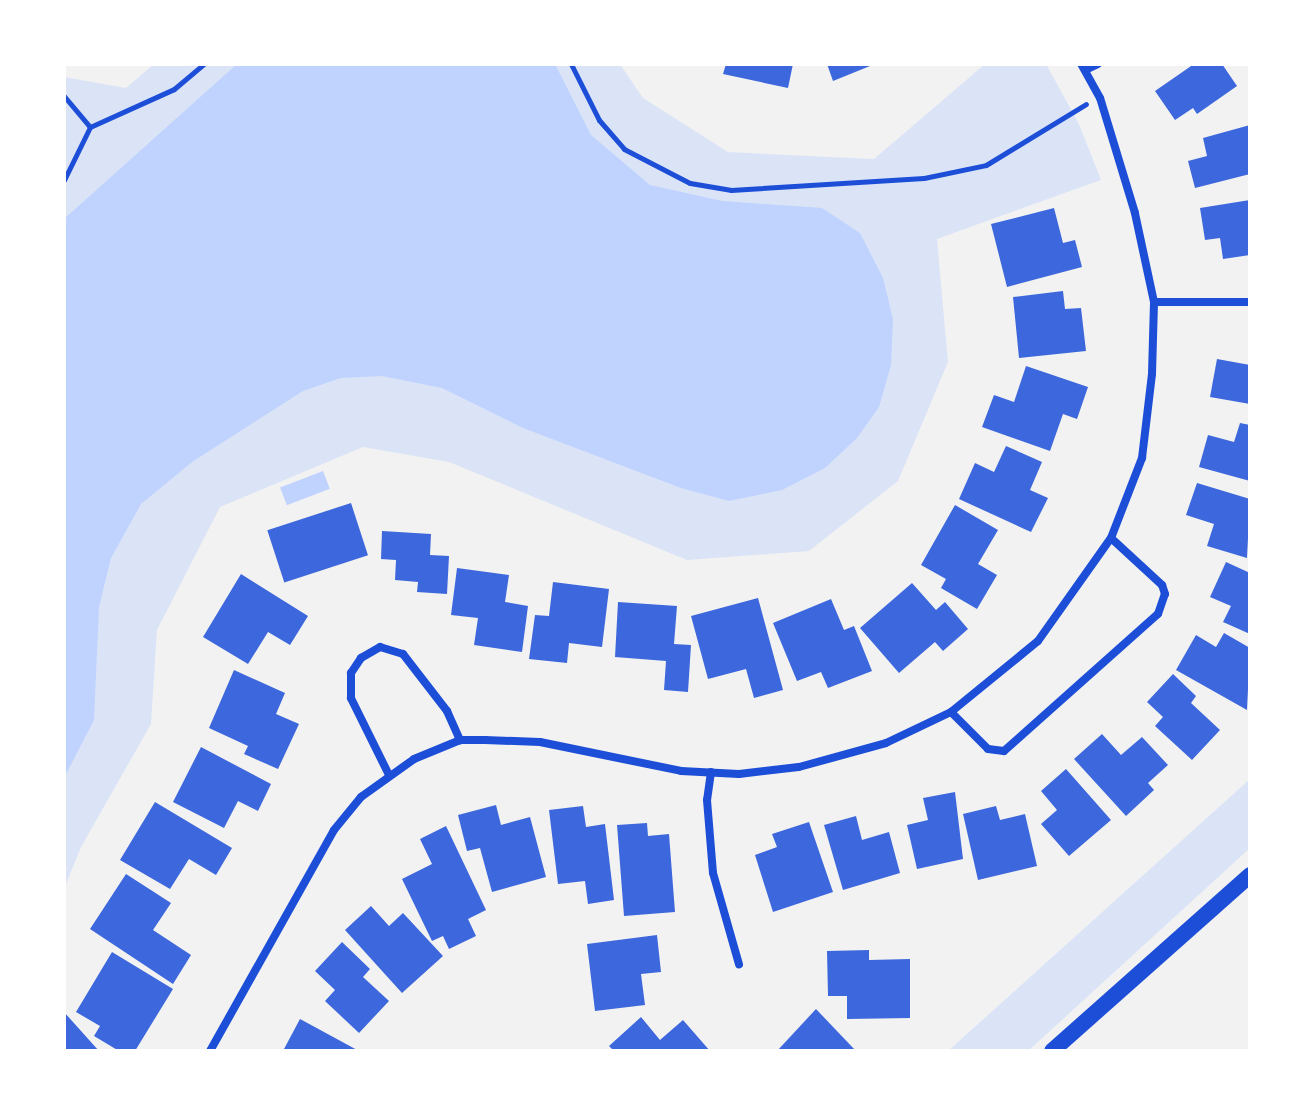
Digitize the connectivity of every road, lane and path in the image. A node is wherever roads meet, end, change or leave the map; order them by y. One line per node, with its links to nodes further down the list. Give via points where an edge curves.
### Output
1 (204, 64): 7 (path, via 174,89)
2 (571, 64): 6 (path, via 599,120 624,149 690,183 731,190 924,178 986,165)
3 (1098, 64): 4 (street)
4 (1083, 67): 6 (street)
5 (64, 96): 7 (path)
6 (1100, 98): 9 (street, via 1126,177)
7 (90, 127): 8 (path)
8 (64, 180)
9 (1154, 302): 10 (street); 11 (street, via 1142,458)
10 (1250, 302)
11 (1111, 538): 12 (street, via 1038,641); 12 (street, via 1162,585 1165,594 1158,614 1004,751 988,749)
12 (951, 712): 14 (street, via 842,759 756,773)
13 (460, 740): 14 (street, via 540,742); 15 (street); 15 (street, via 447,711 403,654 380,647 361,658 351,673 351,698)
14 (711, 772): 17 (street, via 707,800 713,873)
15 (389, 775): 18 (street, via 361,797 312,863)
16 (1250, 875): 19 (main road)
17 (739, 964)
18 (210, 1051)
19 (1052, 1051)

